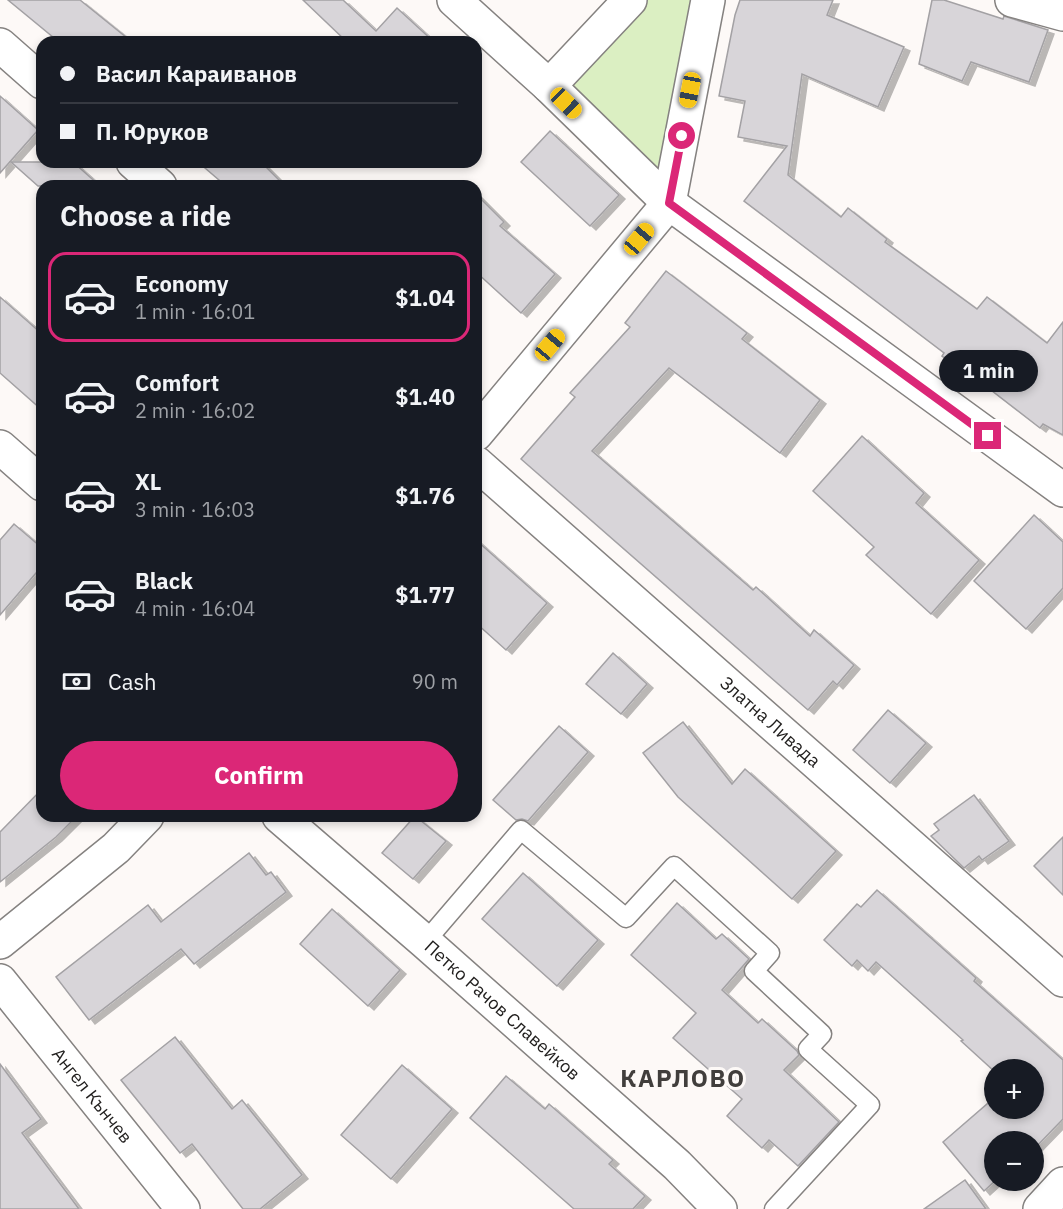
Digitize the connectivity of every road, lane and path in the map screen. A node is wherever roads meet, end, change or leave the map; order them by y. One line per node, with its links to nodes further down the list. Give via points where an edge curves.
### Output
1 (454, 0): 8 (street)
2 (630, 0): 8 (street)
3 (708, 0): 11 (street)
4 (1012, 0): 5 (street)
5 (1063, 14)
6 (0, 45): 7 (street)
7 (36, 77)
8 (549, 86): 11 (street)
9 (140, 168): 10 (street)
10 (153, 180)
11 (669, 203): 12 (street); 16 (street)
12 (482, 427)
13 (0, 447): 15 (street)
14 (482, 468): 21 (street, Златна Ливада)
15 (36, 479)
16 (1063, 490)
17 (141, 822): 19 (street, via 116,848)
18 (286, 822): 20 (street, Петко Рачов Славейков)
19 (0, 942)
20 (425, 942): 25 (street, Петко Рачов Славейков, via 677,1165); 26 (lane, via 521,830 627,918 674,866 770,953 754,971 822,1034 808,1049 870,1105)
21 (1063, 980)
22 (0, 981): 24 (street, Ангел Кънчев)
23 (1063, 1184): 27 (street)
24 (183, 1209)
25 (720, 1209)
26 (774, 1209)
27 (1040, 1209)

